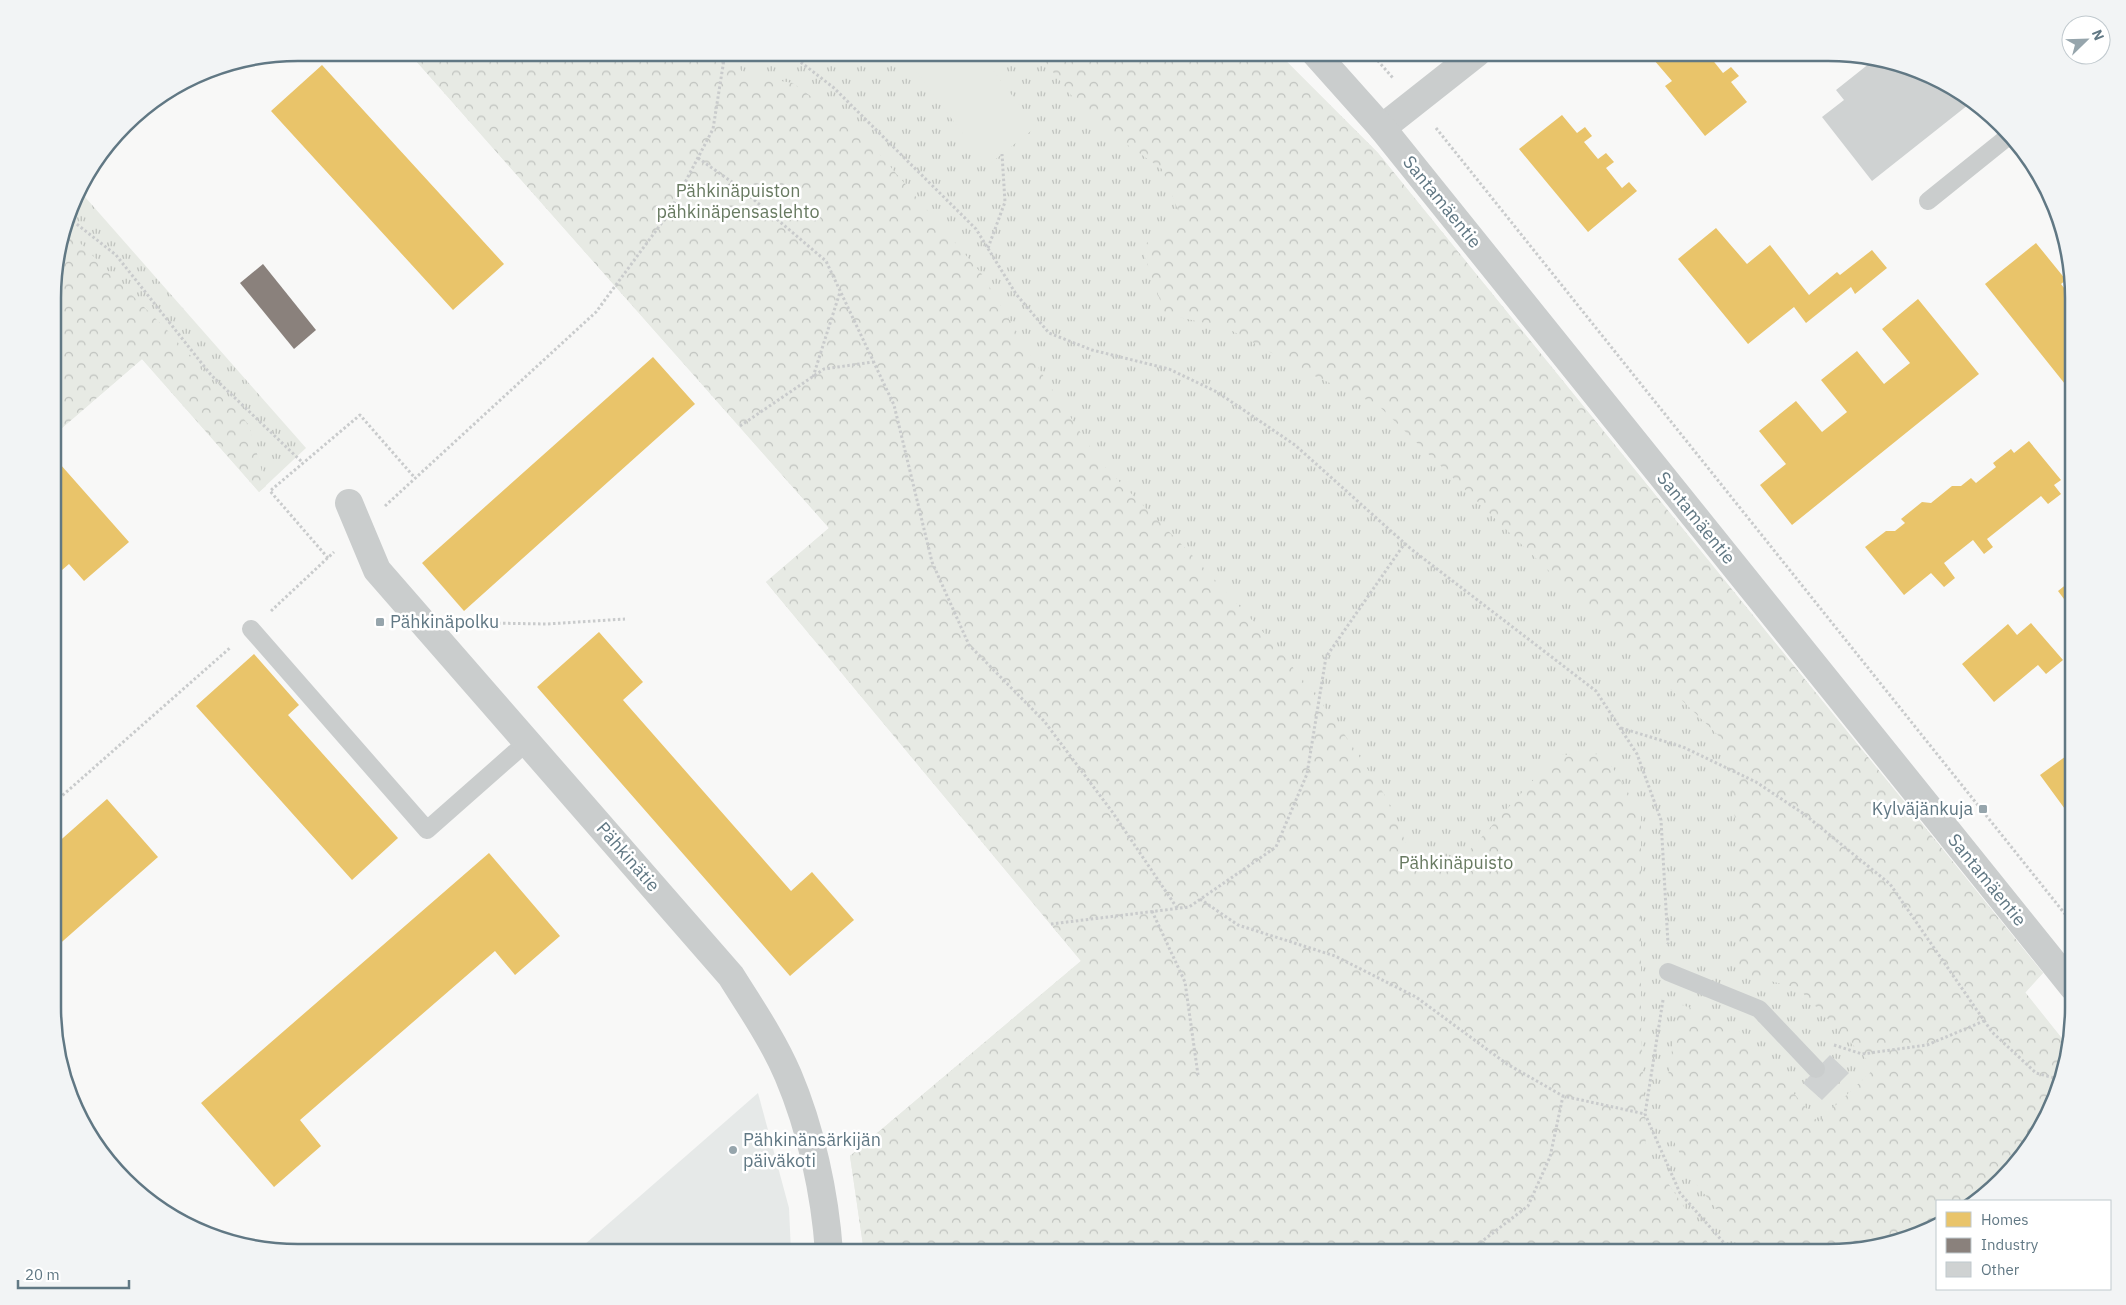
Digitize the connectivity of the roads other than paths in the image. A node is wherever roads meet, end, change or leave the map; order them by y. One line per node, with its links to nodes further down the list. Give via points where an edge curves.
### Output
1 (1323, 61): 3 (street, Santamäentie)
2 (1466, 61): 3 (street)
3 (1382, 128): 10 (street, Santamäentie)
4 (2004, 140): 5 (lane)
5 (1928, 201)
6 (349, 503): 8 (street, Pähkinätie, via 377,570)
7 (251, 629): 8 (lane, via 427,830)
8 (528, 741): 12 (street, Pähkinätie, via 731,976 763,1026 788,1075 806,1126)
9 (1668, 972): 11 (lane, via 1759,1009)
10 (2065, 977)
11 (1816, 1069)
12 (828, 1244)

